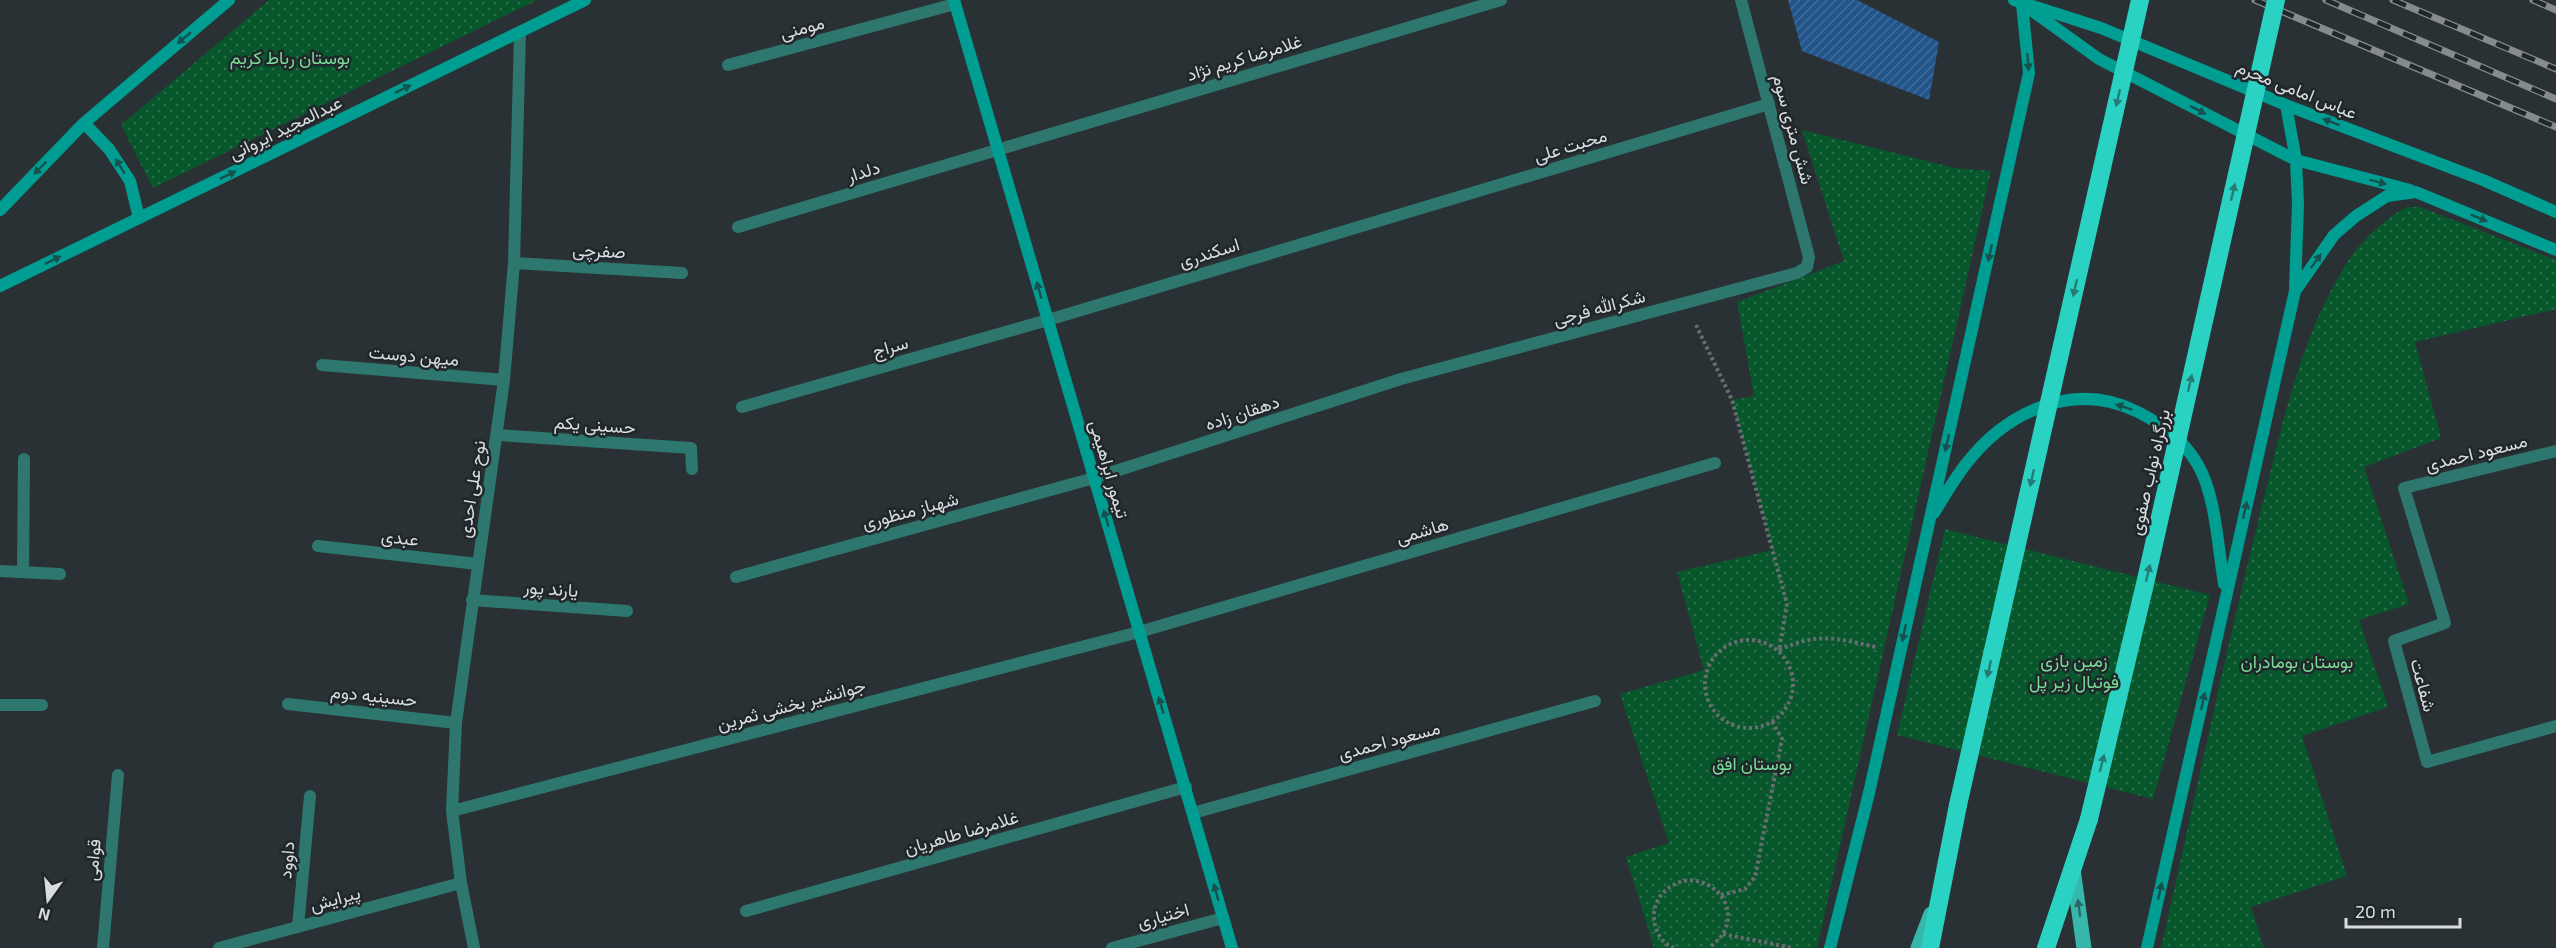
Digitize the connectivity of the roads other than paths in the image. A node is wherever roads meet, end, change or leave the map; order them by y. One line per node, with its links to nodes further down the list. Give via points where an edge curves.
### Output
1 (229, 0): 13 (street, one-way to 13)
2 (585, 0): 9 (street, عبدالمجید ایروانی)
3 (1501, 0): 14 (street, غلامرضا کریم نژاد)
4 (1741, 0): 11 (street, شش متری سوم)
5 (2140, 0): 63 (highway, one-way to 63, bridge)
6 (2276, 0): 62 (highway, بزرگراه نواب صفوی, one-way to 6, bridge, via 2089,819 2145,584)
7 (955, 2): 10 (street, مومنی); 14 (street, تیمور ابراهیمی)
8 (2018, 2): 12 (street, عباس امامی محرم, via 2101,28); 15 (street, one-way to 15, via 2099,59); 40 (street, one-way to 40, via 2029,73)
9 (520, 32): 19 (street, عبدالمجید ایروانی, one-way to 9); 23 (street, نوح علی احدی)
10 (728, 65)
11 (1769, 104): 20 (street, محبت علی); 24 (street, شش متری سوم, via 1809,257)
12 (2286, 105): 15 (street); 18 (street, عباس امامی محرم, one-way to 12)
13 (84, 123): 17 (street, one-way to 17); 19 (street, one-way to 13, via 130,182 109,148)
14 (998, 149): 21 (street, دلدار); 28 (street, تیمور ابراهیمی, one-way to 14)
15 (2296, 160): 16 (street, one-way to 16); 27 (street)
16 (2416, 192): 22 (street, one-way to 22); 27 (street, one-way to 16, via 2334,235 2356,216 2387,196)
17 (0, 210)
18 (2556, 212)
19 (139, 218): 26 (street, عبدالمجید ایروانی, one-way to 19)
20 (1381, 219): 28 (street, اسکندری)
21 (738, 227)
22 (2556, 250)
23 (514, 263): 25 (street, صفرچی); 30 (street, نوح علی احدی)
24 (1807, 267): 31 (street, شکرالله فرجی, via 1797,273)
25 (682, 273)
26 (0, 286)
27 (2295, 291): 47 (street, one-way to 27)
28 (1048, 320): 32 (street, سراج); 38 (street, تیمور ابراهیمی)
29 (322, 365): 30 (street, میهن دوست)
30 (504, 380): 33 (street, نوح علی احدی)
31 (1401, 380): 38 (street, دهقان زاده)
32 (742, 407)
33 (498, 435): 37 (street, حسینی یکم, via 691,448); 42 (street, نوح علی احدی)
34 (2556, 451): 39 (street, مسعود احمدی)
35 (24, 459): 44 (street)
36 (1715, 463): 50 (street, هاشمی)
37 (692, 469)
38 (1094, 478): 46 (street, شهباز منظوری); 50 (street, تیمور ابراهیمی, one-way to 38)
39 (2404, 488): 56 (street, شفاعت, via 2445,623 2394,641 2427,762)
40 (1929, 521): 47 (street, one-way to 40, via 2208,493 2199,466 2181,440 2163,425 2125,406 2084,399 2047,402 2020,415 1966,463); 73 (street, one-way to 73)
41 (318, 546): 42 (street, عبدی)
42 (478, 564): 48 (street, نوح علی احدی)
43 (0, 571): 44 (street)
44 (23, 572): 45 (street)
45 (60, 574)
46 (736, 577)
47 (2225, 591): 78 (street, one-way to 47)
48 (472, 600): 49 (street, یارند پور); 55 (street, نوح علی احدی)
49 (627, 611)
50 (1139, 632): 58 (street, تیمور ابراهیمی, one-way to 50); 60 (street, جوانشیر بخشی ثمرین)
51 (1595, 701): 61 (street, مسعود احمدی)
52 (288, 704): 55 (street, حسینیه دوم)
53 (0, 705): 54 (street)
54 (42, 705)
55 (456, 723): 60 (street, نوح علی احدی)
56 (2556, 726)
57 (118, 775): 68 (street, قوامی)
58 (1186, 787): 61 (street, تیمور ابراهیمی); 65 (street, غلامرضا طاهریان)
59 (310, 796): 67 (street, داوود)
60 (452, 811): 64 (street, نوح علی احدی)
61 (1193, 813): 66 (street, تیمور ابراهیمی, one-way to 61)
62 (2073, 869): 76 (highway, بزرگراه نواب صفوی); 77 (main road, one-way to 62)
63 (1944, 880): 74 (main road); 75 (highway)
64 (461, 883): 67 (street, پیرایش); 70 (street, نوح علی احدی)
65 (746, 911)
66 (1223, 918): 71 (street, اختیاری); 72 (street, تیمور ابراهیمی)
67 (298, 927): 69 (street, پیرایش)
68 (103, 948)
69 (219, 948)
70 (474, 948)
71 (1112, 948)
72 (1232, 948)
73 (1830, 948)
74 (1918, 948)
75 (1930, 948)
76 (2046, 948)
77 (2084, 948)
78 (2147, 948)

